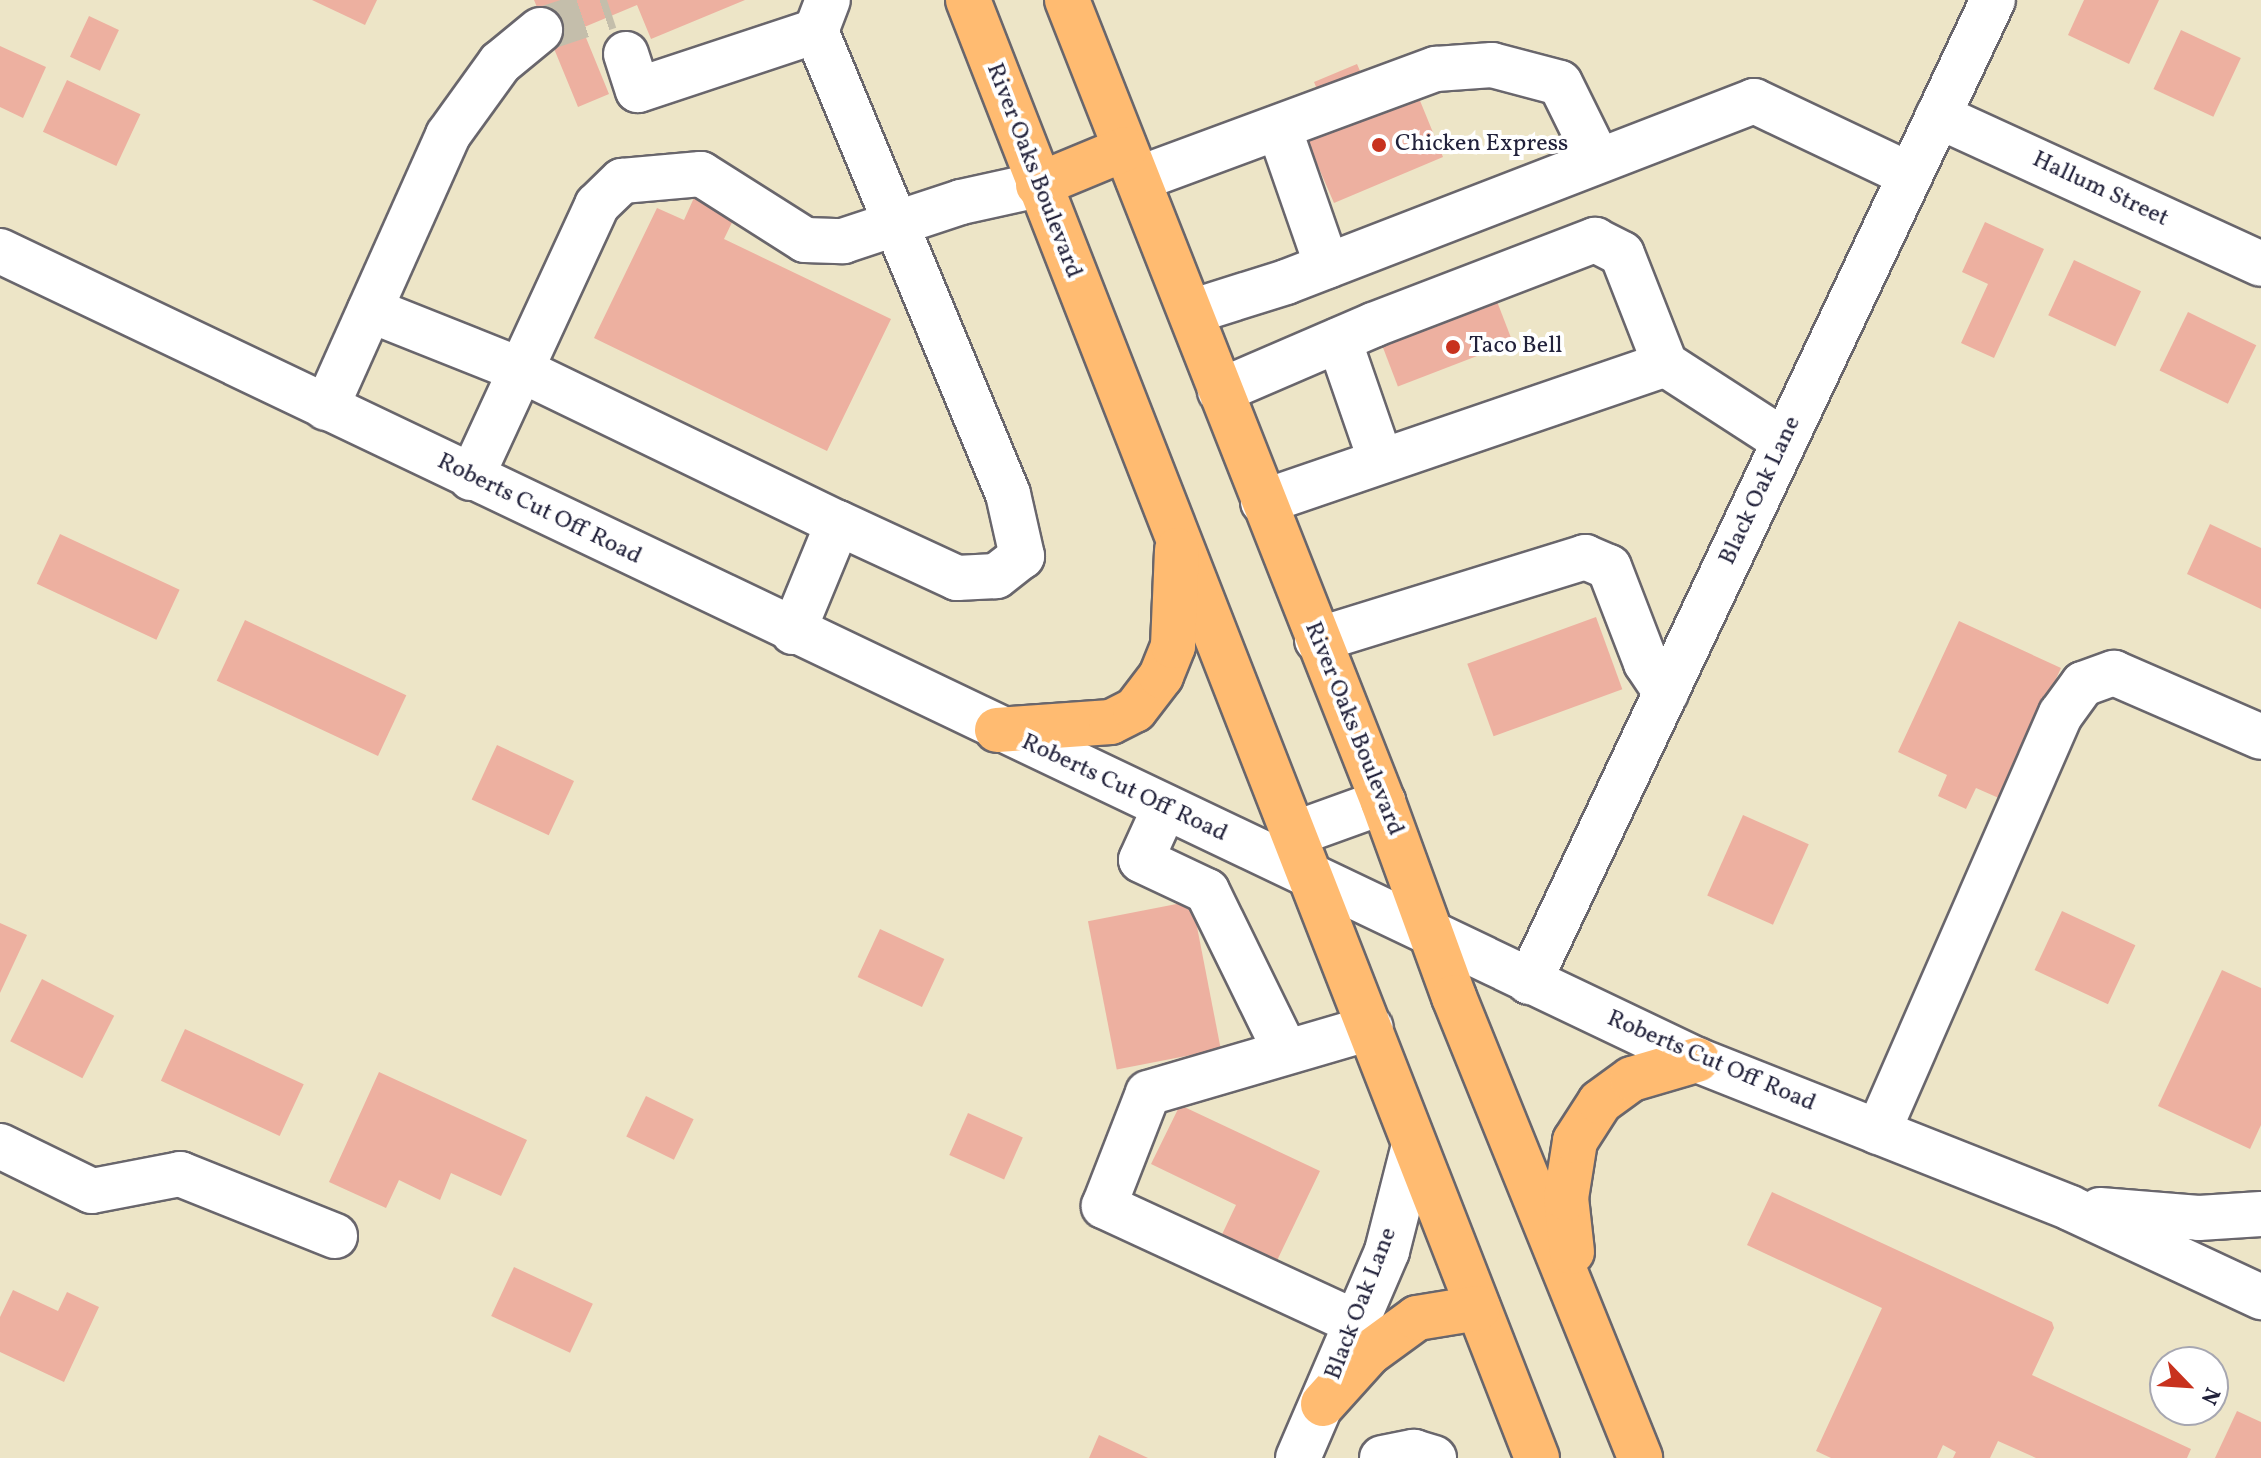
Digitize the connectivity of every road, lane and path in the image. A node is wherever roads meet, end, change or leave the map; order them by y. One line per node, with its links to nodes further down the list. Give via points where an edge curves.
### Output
1 (968, 0): 12 (main road, River Oaks Boulevard)
2 (1067, 0): 10 (main road, River Oaks Boulevard)
3 (1993, 0): 7 (street, Black Oak Lane)
4 (822, 15): 6 (street, via 638,90); 13 (street)
5 (540, 30): 17 (street, via 500,63 448,135)
6 (626, 54)
7 (1938, 116): 11 (street, Black Oak Lane); 15 (street, Hallum Street)
8 (1279, 128): 9 (street, via 1436,69 1492,65 1560,83); 10 (street); 16 (street)
9 (1598, 160): 11 (street, via 1754,101); 16 (street)
10 (1131, 164): 12 (main road); 18 (main road, River Oaks Boulevard)
11 (1910, 175): 24 (street, Black Oak Lane)
12 (1038, 185): 13 (street); 29 (main road, River Oaks Boulevard)
13 (896, 223): 21 (street, via 843,241 805,240 701,174 622,181 597,205); 28 (street, via 1008,494 1022,556 996,576 957,578)
14 (0, 251): 23 (street, Roberts Cut Off Road)
15 (2261, 264)
16 (1327, 266): 18 (street)
17 (370, 310): 21 (street); 23 (street)
18 (1191, 312): 22 (main road, River Oaks Boulevard)
19 (1339, 340): 20 (street, via 1595,240 1622,254); 22 (street); 25 (street)
20 (1665, 364): 24 (street); 25 (street)
21 (521, 370): 26 (street); 28 (street)
22 (1220, 391): 27 (main road, River Oaks Boulevard)
23 (326, 408): 26 (street, Roberts Cut Off Road)
24 (1784, 441): 32 (street, Black Oak Lane)
25 (1381, 461): 27 (street)
26 (471, 478): 30 (street, Roberts Cut Off Road)
27 (1263, 502): 31 (main road, River Oaks Boulevard)
28 (838, 523): 30 (street)
29 (1178, 540): 33 (main road, via 1173,646 1161,676 1135,710 1111,722); 37 (main road, River Oaks Boulevard)
30 (793, 632): 33 (street, Roberts Cut Off Road)
31 (1317, 640): 32 (street, via 1585,557 1609,567 1646,663); 35 (main road, River Oaks Boulevard)
32 (1666, 693): 40 (street, Black Oak Lane)
33 (997, 730): 36 (street, Roberts Cut Off Road)
34 (2261, 737): 44 (street, via 2114,673 2083,684 2061,714)
35 (1383, 802): 37 (street); 39 (main road, River Oaks Boulevard)
36 (1165, 807): 38 (street, Roberts Cut Off Road); 42 (street, via 1141,860 1207,891)
37 (1294, 834): 38 (main road, River Oaks Boulevard)
38 (1311, 878): 39 (street, Roberts Cut Off Road); 41 (main road, River Oaks Boulevard)
39 (1432, 937): 40 (street, Roberts Cut Off Road); 52 (main road, River Oaks Boulevard)
40 (1529, 982): 43 (street, Roberts Cut Off Road)
41 (1371, 1028): 42 (street); 45 (main road, River Oaks Boulevard)
42 (1286, 1052): 53 (street, via 1148,1093 1104,1206)
43 (1697, 1060): 44 (street, Roberts Cut Off Road); 52 (main road, via 1632,1079 1600,1102 1575,1141 1566,1198)
44 (1878, 1132): 47 (street, Roberts Cut Off Road)
45 (1414, 1145): 51 (main road, River Oaks Boulevard); 53 (street, Black Oak Lane, via 1387,1251)
46 (0, 1146): 49 (street, via 92,1191 180,1174)
47 (2070, 1208): 48 (street, via 2199,1218); 50 (street, Roberts Cut Off Road)
48 (2261, 1214)
49 (335, 1236)
50 (2261, 1297)
51 (1478, 1308): 54 (main road, via 1417,1318 1369,1353); 58 (main road, River Oaks Boulevard)
52 (1579, 1310): 59 (main road, River Oaks Boulevard)
53 (1357, 1323): 54 (street, Black Oak Lane)
54 (1323, 1404): 55 (street, Black Oak Lane)
55 (1298, 1458)
56 (1382, 1458): 57 (street, via 1414,1452)
57 (1434, 1458)
58 (1537, 1458)
59 (1640, 1458)

